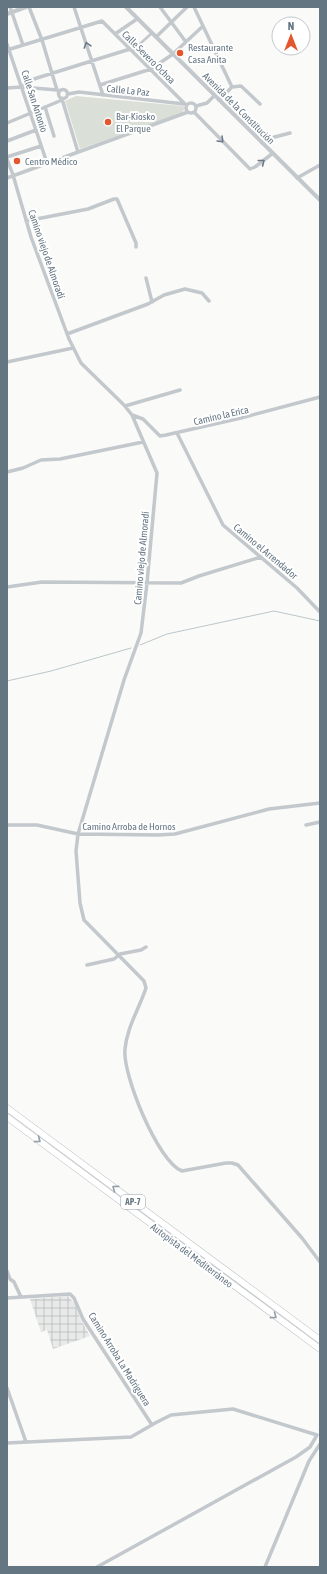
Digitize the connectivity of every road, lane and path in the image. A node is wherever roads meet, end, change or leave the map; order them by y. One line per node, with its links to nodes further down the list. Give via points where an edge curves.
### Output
1 (10, 7): 9 (street)
2 (26, 7): 9 (street)
3 (29, 7): 18 (street)
4 (74, 7): 14 (street)
5 (126, 7): 11 (street, Avenida de la Constitución)
6 (160, 7): 12 (street)
7 (187, 7): 12 (street)
8 (194, 7): 13 (street)
9 (12, 12): 10 (street); 21 (street)
10 (7, 14)
11 (137, 18): 15 (street, Avenida de la Constitución); 16 (street)
12 (172, 22): 17 (street); 19 (street)
13 (203, 26): 19 (street); 30 (street)
14 (81, 27): 16 (street, Calle Severo Ochoa, via 102,21); 18 (street); 25 (street, one-way to 14)
15 (152, 33): 17 (street, Avenida de la Constitución); 23 (street)
16 (114, 34): 23 (street, Calle Severo Ochoa)
17 (156, 37): 24 (street, Avenida de la Constitución)
18 (42, 40): 21 (street); 27 (street)
19 (186, 42): 24 (street)
20 (7, 44): 22 (street, Calle San Antonio)
21 (23, 45): 22 (street)
22 (8, 50): 29 (street, Calle San Antonio)
23 (131, 50): 25 (street); 26 (street, Calle Severo Ochoa)
24 (173, 54): 26 (street); 35 (street, Avenida de la Constitución)
25 (92, 60): 27 (street); 28 (street)
26 (151, 69): 28 (street); 38 (street, Calle Severo Ochoa)
27 (53, 73): 29 (street, via 26,82); 32 (street)
28 (100, 85): 34 (street)
29 (22, 87): 31 (street); 32 (street); 44 (street, Calle San Antonio)
30 (232, 87): 37 (street); 39 (street, via 241,86)
31 (7, 88)
32 (58, 90): 33 (street, via 65,90); 36 (street, via 58,96)
33 (68, 94): 34 (street, Calle La Paz, via 79,92); 36 (street, via 66,99)
34 (103, 95): 38 (street, Calle La Paz)
35 (214, 95): 37 (street, Avenida de la Constitución); 40 (street, via 207,103)
36 (62, 100): 41 (street); 52 (street)
37 (219, 100): 50 (street, Avenida de la Constitución)
38 (186, 104): 40 (street, via 192,103); 42 (street)
39 (260, 104)
40 (196, 106): 43 (street)
41 (45, 107): 44 (street); 48 (street)
42 (188, 112): 43 (street); 52 (street)
43 (194, 112): 53 (street, one-way to 53, via 250,169)
44 (30, 113): 45 (street); 46 (street, Calle San Antonio)
45 (7, 123)
46 (36, 130): 49 (street); 51 (street, Calle San Antonio)
47 (290, 133): 50 (street)
48 (54, 136)
49 (7, 141)
50 (262, 142): 53 (street, Avenida de la Constitución)
51 (41, 146): 54 (street); 55 (street, Calle San Antonio)
52 (78, 152): 55 (street)
53 (273, 153): 59 (street, Avenida de la Constitución)
54 (7, 158): 57 (street, Camino viejo de Almoradí)
55 (47, 163): 57 (street)
56 (320, 165): 59 (street)
57 (13, 175): 58 (street); 61 (street, Camino viejo de Almoradí)
58 (7, 178)
59 (297, 178): 60 (street, Avenida de la Constitución)
60 (320, 200)
61 (26, 221): 62 (street, via 88,209 117,199); 66 (street, Camino viejo de Almoradí)
62 (136, 247)
63 (146, 278): 65 (street)
64 (209, 301): 65 (street, via 202,293 185,289 164,295)
65 (152, 302): 66 (street)
66 (67, 334): 67 (street, Camino viejo de Almoradí)
67 (74, 348): 68 (street); 71 (street, Camino viejo de Almoradí, via 81,364)
68 (7, 362)
69 (180, 390): 71 (street)
70 (320, 397): 73 (street, Camino la Erica)
71 (125, 406): 72 (street, Camino viejo de Almoradí)
72 (132, 415): 73 (street, Camino la Erica, via 142,419 160,436); 74 (street, Camino viejo de Almoradí)
73 (177, 433): 76 (street, Camino el Arrendador, via 223,525)
74 (143, 442): 75 (street, via 60,459 41,460); 77 (street, Camino viejo de Almoradí, via 157,473)
75 (7, 472)
76 (261, 557): 77 (street, via 181,583); 79 (street, Camino el Arrendador)
77 (147, 583): 78 (street, via 42,582); 84 (street, Camino viejo de Almoradí, via 140,633)
78 (7, 587)
79 (320, 612)
80 (320, 803): 84 (street, Camino Arroba de Hornos, via 269,809 178,834)
81 (320, 822): 83 (street)
82 (7, 825): 84 (street, Camino Arroba de Hornos, via 37,826)
83 (306, 825)
84 (78, 834): 86 (street, Camino viejo de Almoradí, via 77,866 84,920)
85 (146, 947): 86 (street)
86 (118, 956): 87 (street); 90 (street, Camino viejo de Almoradí, via 144,981 146,988 132,1019 124,1053 136,1095 154,1138 173,1166 182,1171 226,1163 238,1165)
87 (87, 965)
88 (7, 1108): 94 (highway, Autopista del Mediterráneo / AP-7, one-way to 88)
89 (7, 1117): 95 (highway, Autopista del Mediterráneo / AP-7, one-way to 95)
90 (320, 1262)
91 (7, 1271): 92 (street)
92 (21, 1297): 93 (street, Camino Arroba La Madriguera); 97 (street, Camino Arroba La Madriguera, via 70,1294)
93 (7, 1298)
94 (320, 1340)
95 (320, 1349)
96 (7, 1388): 99 (street)
97 (152, 1425): 98 (street, via 171,1415 233,1409); 99 (street, via 131,1437)
98 (318, 1435): 102 (street, via 310,1447 296,1457)
99 (26, 1442): 100 (street)
100 (7, 1443)
101 (320, 1444): 103 (street, via 309,1461)
102 (97, 1567)
103 (265, 1567)

